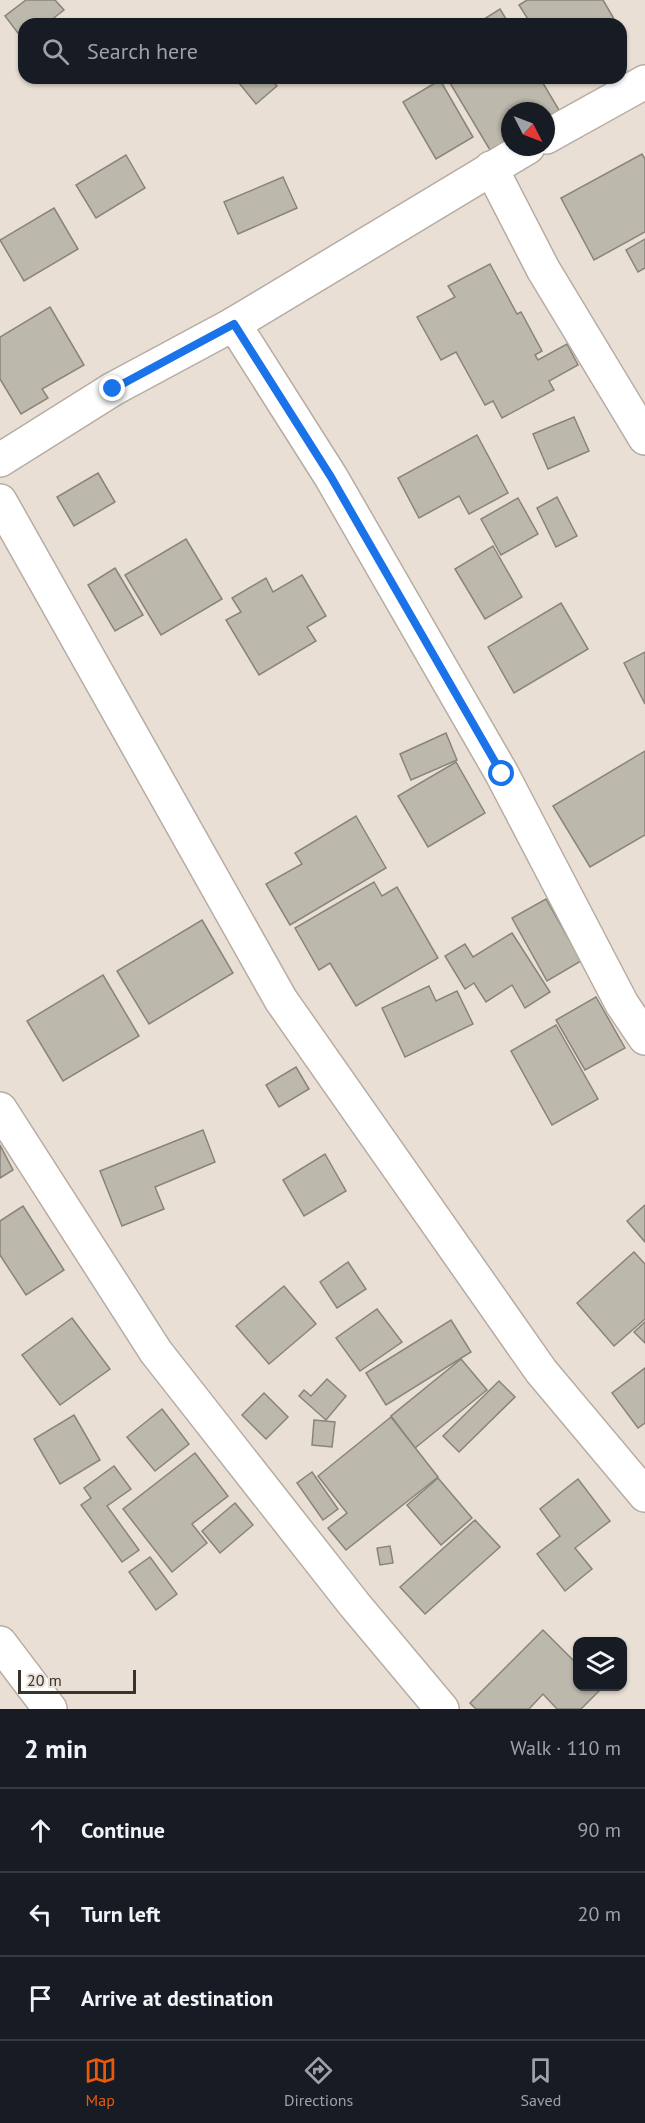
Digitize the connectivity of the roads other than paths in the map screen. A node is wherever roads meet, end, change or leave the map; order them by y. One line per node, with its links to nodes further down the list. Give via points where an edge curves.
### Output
1 (645, 82): 2 (street)
2 (555, 132)
3 (512, 156): 4 (street)
4 (491, 168): 5 (street); 6 (street, via 543,268)
5 (234, 324): 7 (street, via 113,389); 9 (street, via 331,477 502,774 622,1004)
6 (645, 438)
7 (0, 460)
8 (0, 501): 11 (street, via 281,1000 541,1371)
9 (645, 1038)
10 (0, 1109): 14 (street, via 156,1352 354,1604)
11 (645, 1495)
12 (0, 1643): 13 (street)
13 (50, 1709)
14 (442, 1709)

